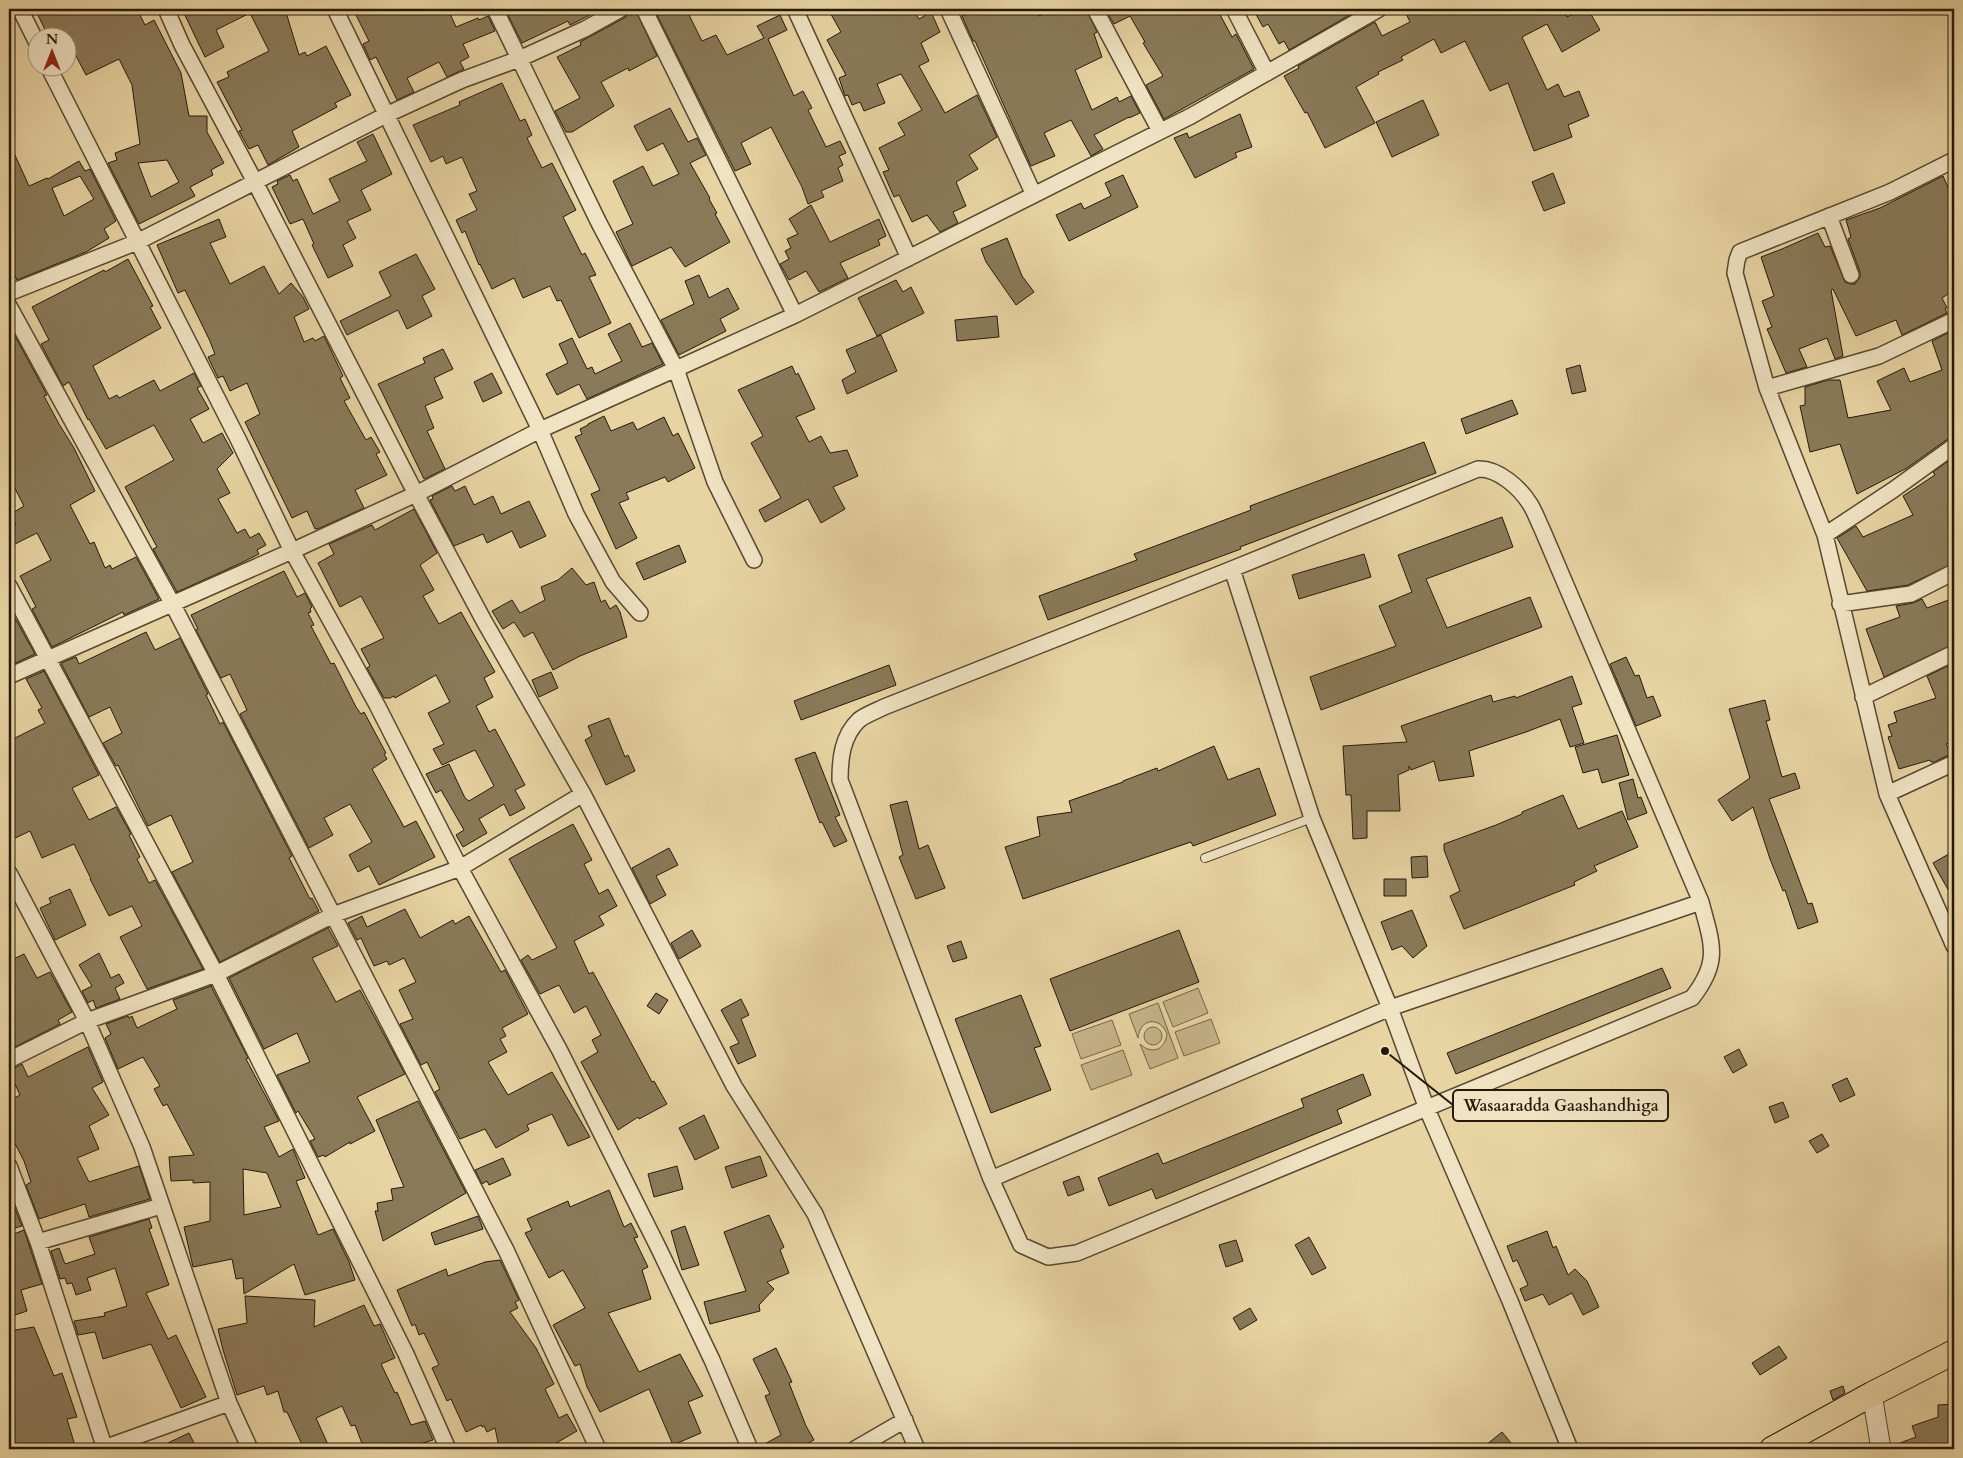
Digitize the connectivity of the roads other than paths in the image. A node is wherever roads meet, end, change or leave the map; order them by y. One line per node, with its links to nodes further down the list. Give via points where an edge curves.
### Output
1 (20, 9): 12 (street)
2 (166, 9): 19 (street)
3 (335, 9): 16 (street)
4 (495, 9): 13 (street)
5 (621, 9): 13 (street)
6 (644, 9): 27 (street)
7 (794, 9): 23 (street)
8 (948, 9): 20 (street)
9 (1095, 9): 17 (street)
10 (1234, 9): 14 (street)
11 (1379, 9): 14 (street)
12 (30, 28)
13 (519, 59): 16 (street, via 462,80); 29 (street, via 599,223)
14 (1267, 73): 17 (street)
15 (54, 78): 22 (street)
16 (386, 115): 19 (street); 31 (street)
17 (1160, 131): 20 (street)
18 (1954, 160): 21 (street, via 1890,192)
19 (255, 182): 22 (street); 33 (street)
20 (1034, 195): 23 (street)
21 (1829, 216): 24 (street); 30 (street, via 1740,252 1737,260 1735,273)
22 (137, 242): 25 (street); 35 (street)
23 (909, 258): 27 (street)
24 (1851, 275)
25 (9, 293)
26 (9, 306): 40 (street)
27 (795, 315): 29 (street)
28 (1954, 320): 30 (street, via 1879,356)
29 (676, 369): 31 (street); 36 (street, via 714,482)
30 (1768, 388): 34 (street)
31 (540, 430): 33 (street); 42 (street, via 576,514 613,582)
32 (1954, 446): 34 (street)
33 (416, 494): 35 (street); 48 (street)
34 (1825, 535): 41 (street)
35 (292, 551): 40 (street); 52 (street, via 377,705)
36 (754, 560)
37 (1232, 569): 50 (street); 54 (street, via 1478,469 1490,469 1512,484 1529,503 1542,529); 63 (street, via 884,707 860,720 847,736 840,762 840,780)
38 (1954, 572): 41 (street, via 1911,594)
39 (9, 586): 44 (street)
40 (172, 603): 44 (street); 55 (street)
41 (1840, 604): 46 (street)
42 (640, 613)
43 (1954, 653): 46 (street)
44 (47, 660): 45 (street); 57 (street)
45 (9, 676)
46 (1863, 697): 49 (street)
47 (1954, 763): 49 (street)
48 (583, 794): 52 (street); 69 (street, via 734,1086 815,1214)
49 (1887, 794): 56 (street)
50 (1312, 818): 51 (lane); 58 (street)
51 (1205, 858)
52 (460, 868): 55 (street); 74 (street, via 560,1051 655,1241)
53 (9, 873): 59 (street)
54 (1701, 902): 58 (street); 61 (street, via 1712,947 1709,973 1692,998)
55 (333, 915): 57 (street); 73 (street, via 506,1250)
56 (1954, 946)
57 (216, 974): 59 (street); 72 (street, via 406,1354)
58 (1390, 1008): 61 (street); 63 (street)
59 (87, 1021): 60 (street); 64 (street, via 142,1147)
60 (9, 1060)
61 (1428, 1109): 63 (street, via 1077,1253 1048,1257 1021,1244); 77 (street)
62 (9, 1166): 65 (street)
63 (991, 1179)
64 (161, 1206): 65 (street); 68 (street)
65 (38, 1242): 70 (street)
66 (1954, 1352): 67 (main road)
67 (1872, 1394): 78 (main road); 79 (street)
68 (229, 1403): 70 (street); 71 (street)
69 (905, 1420): 75 (street); 76 (street)
70 (105, 1449)
71 (250, 1449)
72 (448, 1449)
73 (598, 1449)
74 (750, 1449)
75 (855, 1449)
76 (916, 1449)
77 (1570, 1449)
78 (1772, 1449)
79 (1881, 1449)

